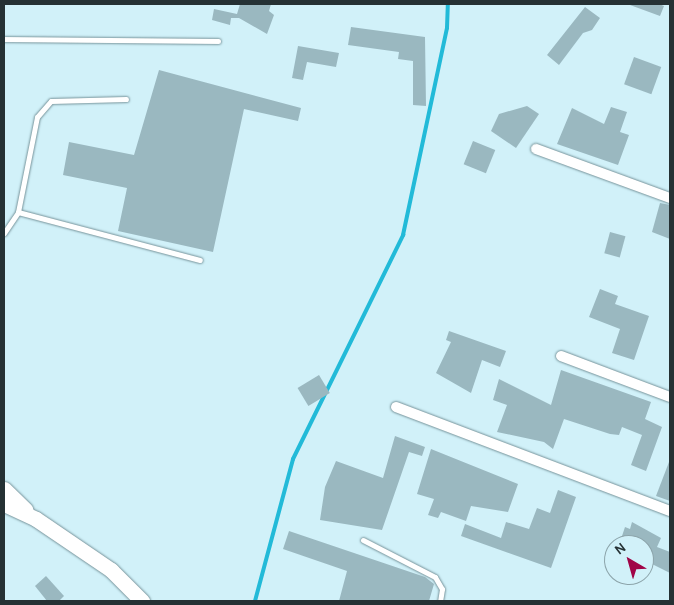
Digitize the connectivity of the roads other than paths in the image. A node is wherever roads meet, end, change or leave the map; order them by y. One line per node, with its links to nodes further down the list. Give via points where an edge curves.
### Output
1 (4, 40): 2 (lane)
2 (218, 42)
3 (126, 99): 6 (lane, via 51,101 37,117)
4 (536, 149): 5 (street)
5 (670, 198)
6 (18, 212): 7 (lane); 8 (lane)
7 (4, 233)
8 (200, 260)
9 (562, 356): 10 (street)
10 (670, 397)
11 (396, 407): 14 (street)
12 (4, 489): 15 (main road)
13 (4, 504): 15 (main road)
14 (670, 511)
15 (36, 519): 17 (main road, via 111,570)
16 (362, 540): 18 (lane, via 441,582)
17 (142, 601)
18 (440, 601)

